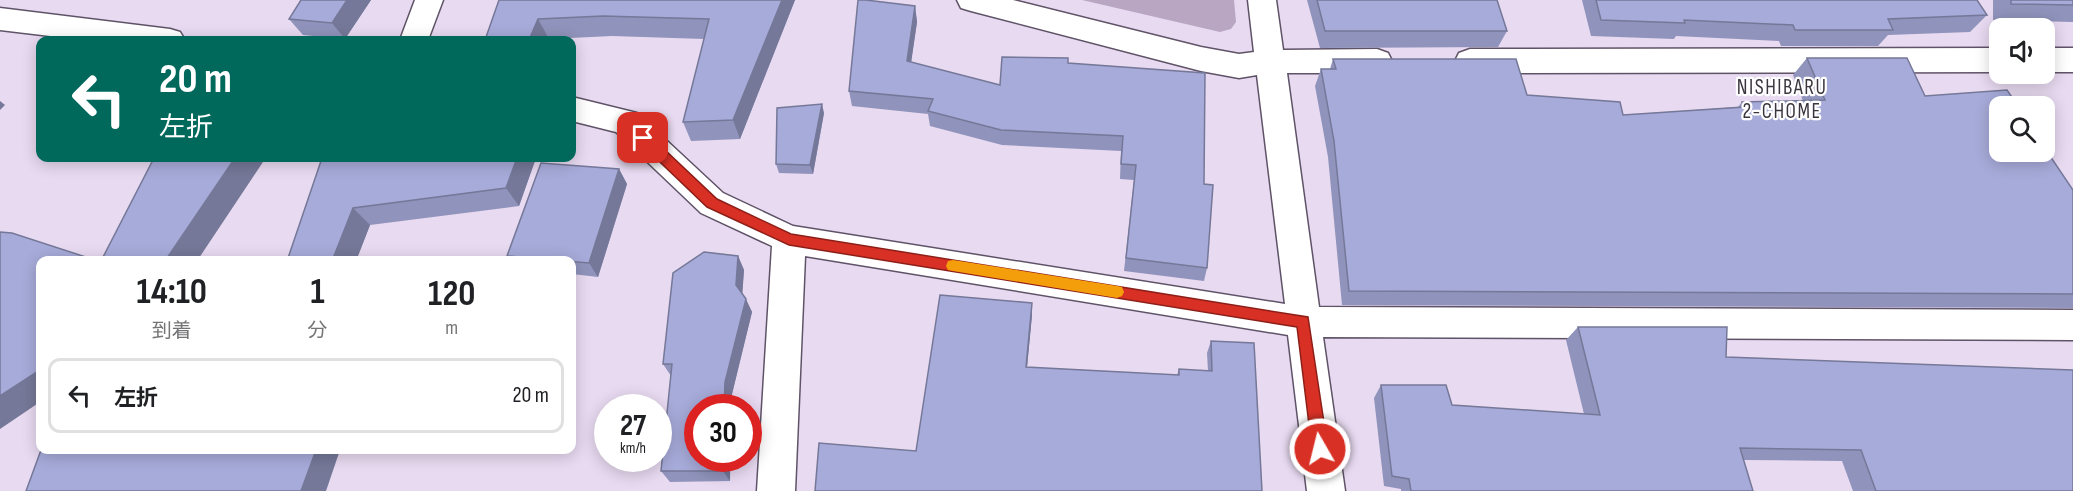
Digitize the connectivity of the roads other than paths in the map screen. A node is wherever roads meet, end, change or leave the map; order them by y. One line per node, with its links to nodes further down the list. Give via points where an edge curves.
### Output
1 (429, 0): 6 (street)
2 (971, 0): 12 (street, via 1201,59 1239,66)
3 (1262, 0): 12 (street)
4 (0, 19): 5 (street)
5 (138, 36)
6 (416, 36)
7 (1989, 60): 11 (street)
8 (2055, 60): 9 (street)
9 (2073, 60)
10 (1401, 61): 12 (street)
11 (1449, 61)
12 (1269, 62): 15 (street)
13 (576, 110): 14 (street, via 626,122 712,203)
14 (789, 239): 15 (street); 17 (street)
15 (1303, 322): 16 (street); 18 (street)
16 (2073, 325)
17 (776, 491)
18 (1326, 491)

